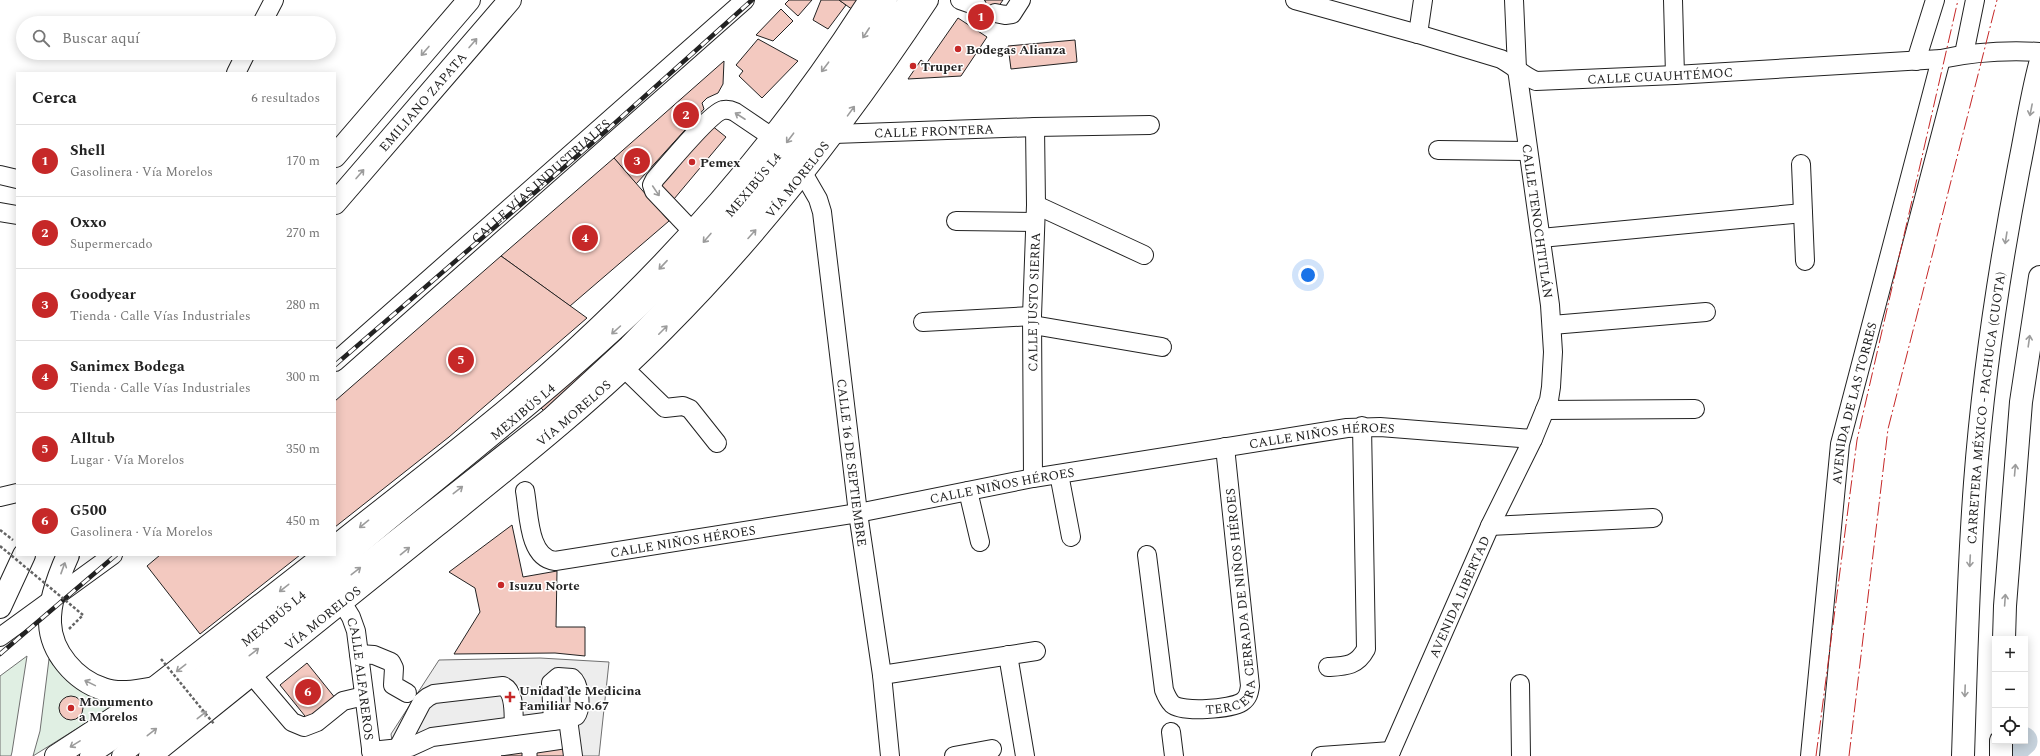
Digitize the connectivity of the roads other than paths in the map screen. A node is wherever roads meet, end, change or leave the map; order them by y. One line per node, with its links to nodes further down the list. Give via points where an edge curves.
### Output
1 (274, 0): 19 (street)
2 (510, 0): 40 (main road, EMILIANO ZAPATA, one-way to 2)
3 (745, 0): 56 (street, CALLE VÍAS INDUSTRIALES)
4 (870, 0): 32 (main road, one-way to 32, via 840,47)
5 (888, 0): 80 (street, MEXIBÚS L4, one-way to 80, via 838,74 767,169 686,262 614,332)
6 (908, 0): 80 (street, MEXIBÚS L4, one-way to 6, via 550,417 628,345 698,272 768,190 888,32)
7 (927, 0): 31 (main road, VÍA MORELOS, one-way to 7)
8 (960, 0): 17 (street)
9 (1021, 0): 18 (street, via 1012,14)
10 (1295, 0): 20 (street, CALLE CUAUHTÉMOC)
11 (1423, 0): 20 (street)
12 (1514, 0): 26 (street, CALLE TENOCHTITLÁN)
13 (1673, 0): 28 (street)
14 (1935, 0): 24 (street)
15 (1975, 0): 21 (street)
16 (466, 1): 35 (main road, one-way to 35)
17 (978, 6)
18 (995, 12)
19 (266, 16)
20 (1418, 34): 26 (street, CALLE CUAUHTÉMOC, via 1501,59)
21 (1964, 54): 22 (street, CALLE CUAUHTÉMOC); 25 (street, CALLE CUAUHTÉMOC, via 2012,50)
22 (1941, 59): 24 (street, CALLE CUAUHTÉMOC); 113 (street, AVENIDA DE LAS TORRES, via 1840,444)
23 (242, 60): 27 (street)
24 (1916, 61): 28 (street, CALLE CUAUHTÉMOC)
25 (2039, 63): 114 (main road, CARRETERA MÉXICO - PACHUCA (CUOTA), one-way to 114, via 2008,224 1983,403 1974,490)
26 (1517, 70): 28 (street, CALLE CUAUHTÉMOC, via 1536,81); 34 (street, CALLE TENOCHTITLÁN)
27 (236, 72)
28 (1675, 75)
29 (1150, 125): 30 (street, CALLE FRONTERA)
30 (1035, 127): 31 (street, CALLE FRONTERA); 42 (street, CALLE JUSTO SIERRA)
31 (834, 134): 37 (main road, VÍA MORELOS)
32 (772, 137): 46 (main road, via 727,195); 46 (street, one-way to 46, via 735,112 723,110 709,120 655,180 652,186 654,191)
33 (1438, 150): 34 (street)
34 (1528, 151): 47 (street, CALLE TENOCHTITLÁN)
35 (336, 155)
36 (1802, 164): 43 (street)
37 (803, 173): 57 (main road, VÍA MORELOS, one-way to 37, via 710,281); 70 (street, CALLE 16 DE SEPTIEMBRE, via 818,199 822,212)
38 (0, 175): 39 (street)
39 (16, 179)
40 (336, 202)
41 (0, 212): 44 (street)
42 (1036, 213): 45 (street); 48 (street); 52 (street, CALLE JUSTO SIERRA)
43 (1803, 213): 47 (street); 49 (street)
44 (16, 215)
45 (956, 221)
46 (693, 232): 75 (main road, one-way to 75, via 623,305 523,396)
47 (1541, 238): 54 (street, CALLE TENOCHTITLÁN)
48 (1144, 255)
49 (1805, 261)
50 (2040, 277): 83 (main road, one-way to 50, via 2021,402)
51 (1706, 312): 54 (street)
52 (1032, 321): 53 (street); 55 (street); 65 (street, CALLE JUSTO SIERRA)
53 (923, 322)
54 (1552, 326): 59 (street, CALLE TENOCHTITLÁN, via 1552,387)
55 (1162, 347)
56 (336, 361)
57 (624, 368): 62 (street, via 665,408 683,406 690,409); 80 (main road, VÍA MORELOS, one-way to 57, via 554,430)
58 (1695, 409): 59 (street)
59 (1545, 410): 61 (street, CALLE TENOCHTITLÁN)
60 (1362, 426): 61 (street, CALLE NIÑOS HÉROES); 63 (street, CALLE NIÑOS HÉROES); 88 (street, via 1366,649 1356,663)
61 (1532, 439): 72 (street, AVENIDA LIBERTAD)
62 (717, 443)
63 (1226, 447): 64 (street, CALLE NIÑOS HÉROES); 76 (street, TERCERA CERRADA DE NIÑOS HÉROES, via 1250,686 1249,693 1242,702 1190,709 1172,704 1167,698)
64 (1059, 474): 65 (street, CALLE NIÑOS HÉROES); 73 (street)
65 (1033, 478): 67 (street, CALLE NIÑOS HÉROES)
66 (525, 491): 70 (street, CALLE NIÑOS HÉROES, via 534,545 541,556 555,561)
67 (968, 491): 70 (street, CALLE NIÑOS HÉROES); 74 (street)
68 (16, 493): 69 (street)
69 (0, 497)
70 (858, 513): 89 (street, CALLE 16 DE SEPTIEMBRE)
71 (1653, 518): 72 (street)
72 (1490, 526): 101 (street, AVENIDA LIBERTAD)
73 (1071, 537)
74 (980, 542)
75 (336, 546)
76 (1147, 555)
77 (23, 556): 81 (main road)
78 (68, 556): 82 (main road, one-way to 78)
79 (112, 556): 82 (street)
80 (328, 577): 86 (street, CALLE ALFAREROS, via 354,624); 90 (main road, VÍA MORELOS); 92 (main road, VÍA MORELOS, one-way to 92); 103 (street, MEXIBÚS L4, via 184,689); 104 (street, MEXIBÚS L4, one-way to 80)
81 (2, 595)
82 (53, 598): 84 (street); 92 (main road, one-way to 82, via 122,692 103,690 84,680 59,653 51,636)
83 (2004, 636)
84 (0, 637)
85 (1036, 651): 87 (street)
86 (359, 654): 93 (street, via 374,655 391,662 394,668 393,685); 94 (street, CALLE ALFAREROS)
87 (1008, 655): 89 (street); 109 (street)
88 (1328, 667)
89 (882, 674): 107 (street, CALLE 16 DE SEPTIEMBRE)
90 (252, 675): 94 (street, via 292,722 304,727 317,722 343,701); 105 (main road, VÍA MORELOS, one-way to 90)
91 (1520, 684): 112 (street)
92 (155, 688): 102 (main road, VÍA MORELOS, one-way to 102, via 114,719)
93 (407, 693)
94 (364, 696): 100 (street, CALLE ALFAREROS)
95 (514, 726): 98 (street, via 432,737 410,747); 98 (street, via 511,696 503,686 434,694 422,702); 106 (street, via 561,720)
96 (1171, 732): 110 (street)
97 (2001, 744): 115 (main road)
98 (398, 748): 100 (street)
99 (992, 749): 108 (street)
100 (371, 754)
101 (1390, 754): 111 (street)
102 (56, 756)
103 (89, 756)
104 (121, 756)
105 (150, 756)
106 (573, 756)
107 (890, 756)
108 (954, 756)
109 (1025, 756)
110 (1174, 756)
111 (1321, 756)
112 (1522, 756)
113 (1810, 756)
114 (1963, 756)
115 (2001, 756)

